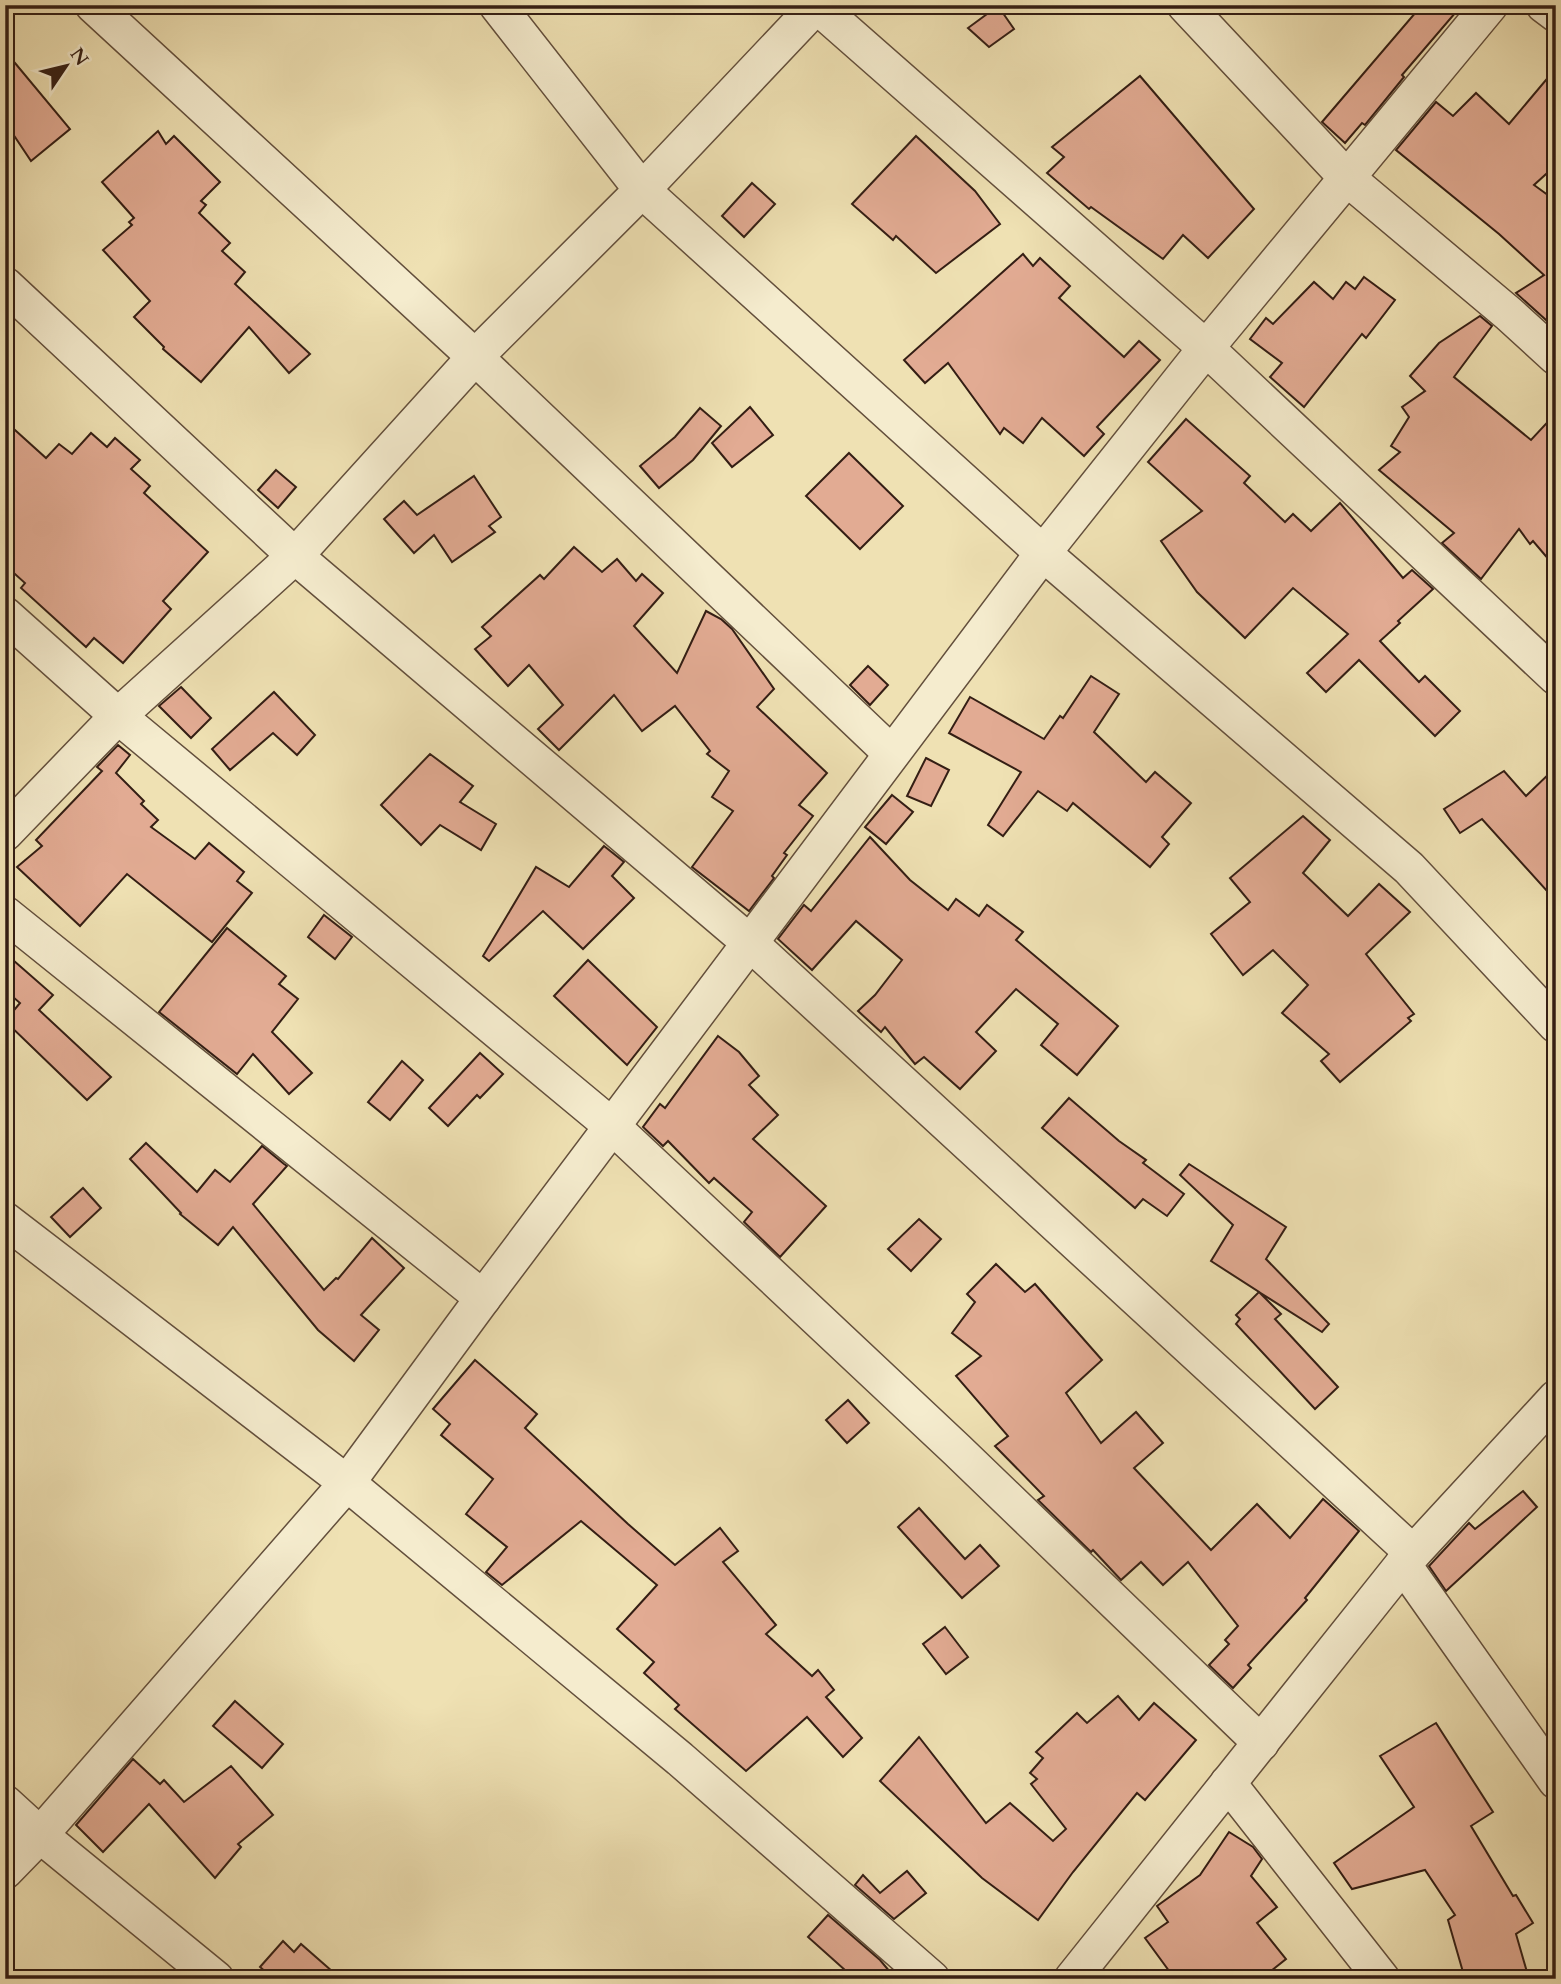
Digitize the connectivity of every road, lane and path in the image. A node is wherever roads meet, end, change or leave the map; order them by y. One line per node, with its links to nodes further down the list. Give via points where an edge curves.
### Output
1 (93, 5): 12 (street)
2 (497, 5): 9 (street)
3 (816, 5): 9 (street); 11 (street)
4 (1185, 5): 8 (street)
5 (1490, 5): 8 (street)
6 (1544, 5): 7 (street)
7 (1556, 14)
8 (1347, 178): 11 (street); 13 (street)
9 (642, 190): 12 (street); 14 (street)
10 (5, 285): 15 (street)
11 (1206, 348): 14 (street); 17 (street)
12 (475, 357): 15 (street); 19 (street)
13 (1556, 357)
14 (1043, 553): 19 (street); 23 (street, via 1409,868)
15 (295, 556): 18 (street); 22 (street)
16 (5, 615): 18 (street)
17 (1556, 677)
18 (118, 716): 20 (street); 24 (street)
19 (891, 753): 22 (street)
20 (5, 833)
21 (5, 914): 26 (street)
22 (749, 942): 24 (street); 29 (street)
23 (1556, 1025)
24 (613, 1126): 26 (street); 30 (street)
25 (5, 1220): 28 (street)
26 (483, 1298): 28 (street)
27 (1556, 1398): 29 (street)
28 (347, 1483): 34 (street); 37 (street, via 680,1759)
29 (1408, 1558): 30 (street); 31 (street)
30 (1261, 1743): 32 (street)
31 (1556, 1780)
32 (1228, 1783): 38 (street); 39 (street)
33 (5, 1803): 34 (street)
34 (40, 1835): 35 (street); 36 (street)
35 (5, 1871)
36 (216, 1979)
37 (932, 1979)
38 (1072, 1979)
39 (1382, 1979)

